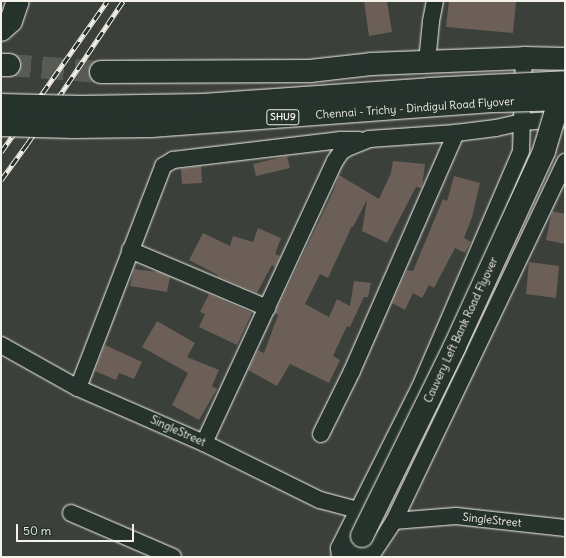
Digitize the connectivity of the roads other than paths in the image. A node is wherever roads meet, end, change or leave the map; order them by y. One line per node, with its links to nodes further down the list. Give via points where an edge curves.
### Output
1 (18, 1): 3 (main road, via 11,21)
2 (435, 1): 6 (street)
3 (1, 30)
4 (524, 58): 5 (main road); 6 (main road); 10 (street)
5 (565, 58)
6 (426, 62): 7 (main road, via 371,64 310,71)
7 (101, 72)
8 (564, 100): 9 (main road, Chennai - Trichy - Dindigul Road Flyover / SHU9, bridge, via 444,88 203,105); 10 (street); 11 (main road, Chennai - Trichy - Dindigul Road Flyover / SHU9, bridge, via 495,101 151,126); 27 (main road, Cauvery Left Bank Road Flyover, bridge, via 454,348)
9 (1, 105)
10 (522, 122): 12 (street); 21 (street, via 521,151 420,387)
11 (1, 125)
12 (456, 133): 13 (street); 19 (street, via 352,371)
13 (369, 140): 15 (street, via 341,140 168,162 159,174); 16 (street, via 347,148 338,156)
14 (565, 162): 23 (street)
15 (130, 250): 16 (street); 18 (street)
16 (266, 308): 20 (street)
17 (1, 345): 18 (street, SingleStreet)
18 (78, 388): 20 (street, SingleStreet)
19 (321, 434)
20 (204, 443): 21 (street, SingleStreet, via 320,500)
21 (358, 510): 26 (street, via 339,548)
22 (71, 512): 25 (street)
23 (394, 521): 24 (street, SingleStreet, via 456,516); 28 (street)
24 (565, 528)
25 (173, 557)
26 (340, 557)
27 (352, 557)
28 (370, 557)

